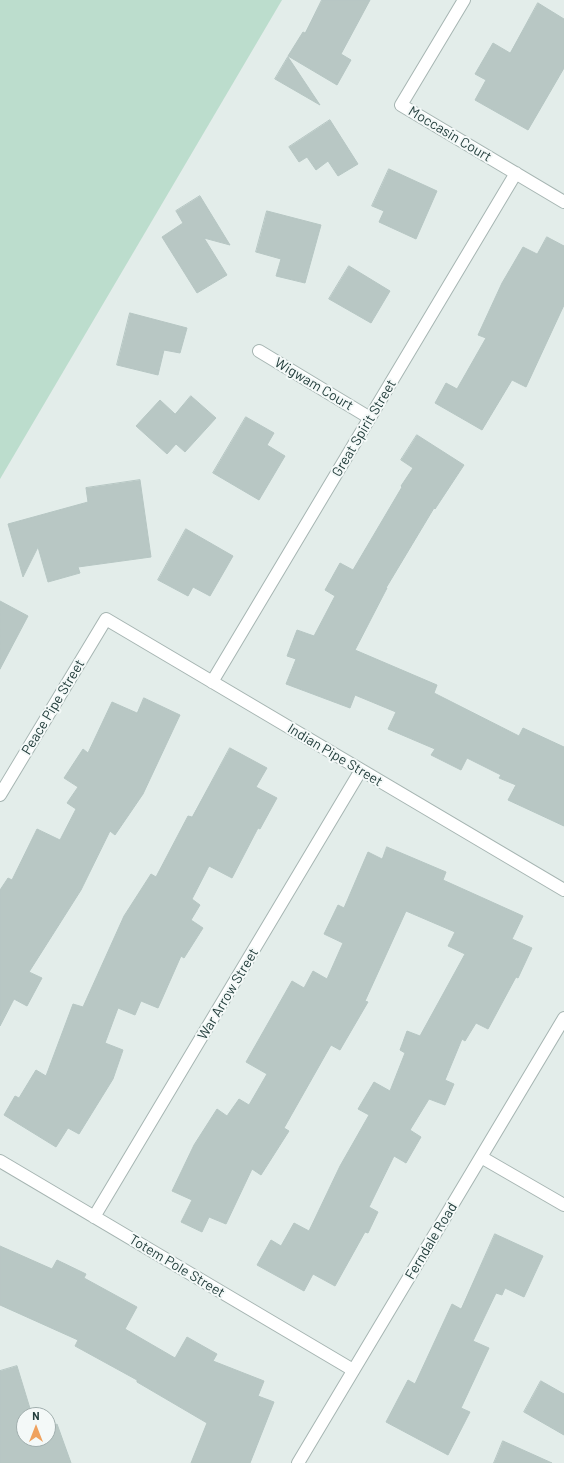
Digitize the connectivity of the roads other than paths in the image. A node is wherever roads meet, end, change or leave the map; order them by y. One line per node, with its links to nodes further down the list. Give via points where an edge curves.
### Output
1 (464, 0): 2 (street, Moccasin Court, via 401,105)
2 (516, 173): 3 (street, Moccasin Court); 5 (street, Great Spirit Street)
3 (564, 202)
4 (258, 351): 5 (street, Wigwam Court)
5 (370, 418): 7 (street, Great Spirit Street)
6 (106, 619): 7 (street, Indian Pipe Street); 9 (street, Peace Pipe Street)
7 (212, 682): 8 (street, Indian Pipe Street)
8 (361, 770): 10 (street, Indian Pipe Street); 15 (street, War Arrow Street)
9 (0, 795)
10 (564, 890)
11 (564, 1018): 12 (street, Ferndale Road)
12 (481, 1157): 14 (street); 16 (street, Ferndale Road)
13 (0, 1161): 15 (street, Totem Pole Street)
14 (564, 1205)
15 (94, 1217): 16 (street, Totem Pole Street)
16 (353, 1370): 17 (street, Ferndale Road)
17 (298, 1463)

